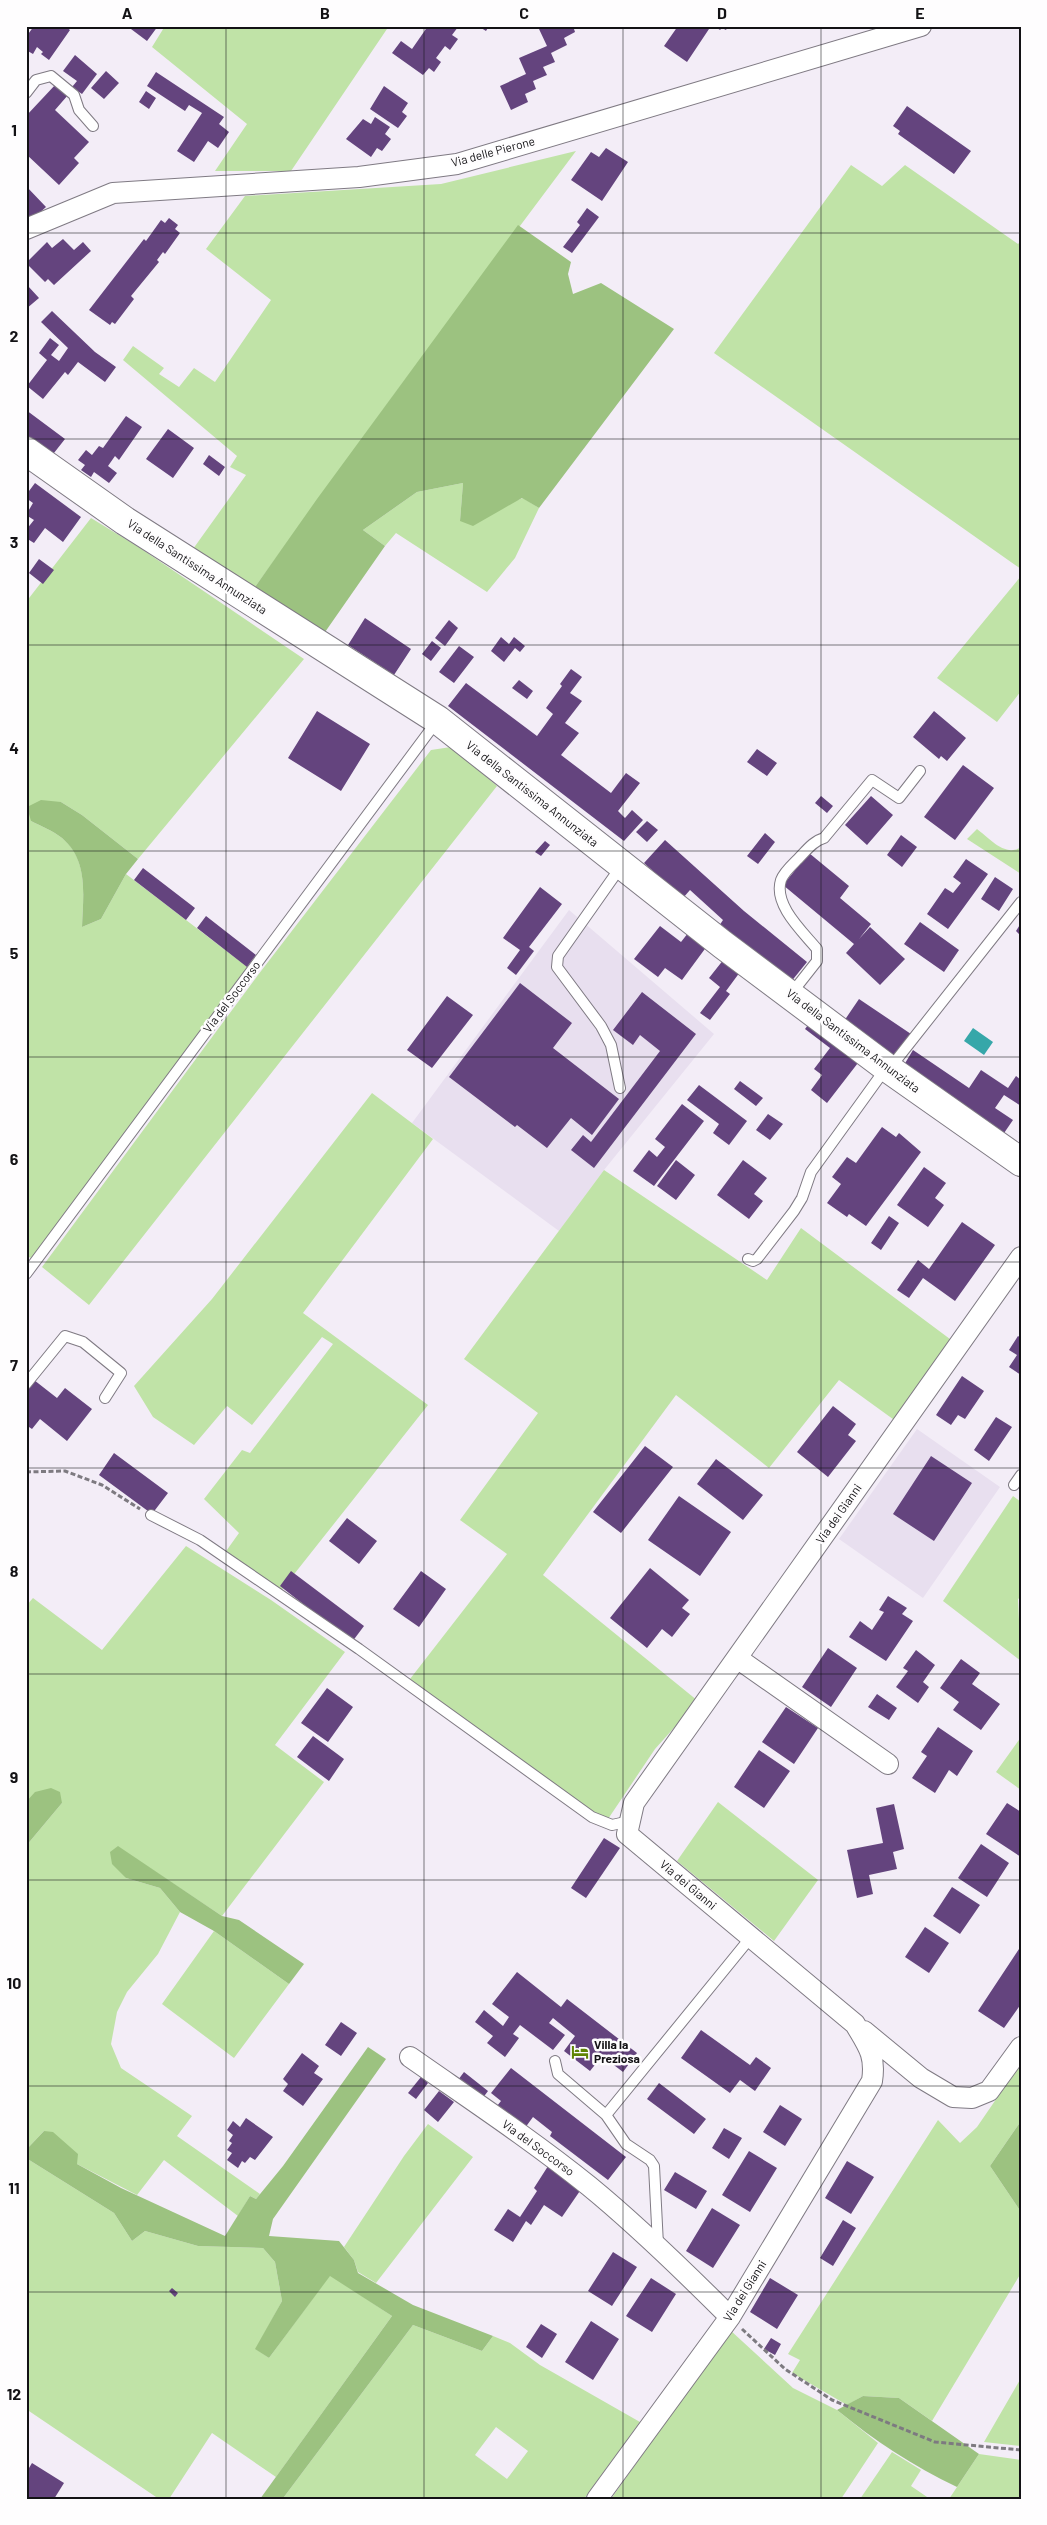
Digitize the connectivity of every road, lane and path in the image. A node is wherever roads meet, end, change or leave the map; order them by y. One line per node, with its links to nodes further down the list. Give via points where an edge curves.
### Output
1 (923, 27): 4 (street, Via delle Pierone, via 457,164 359,177 113,193)
2 (26, 93): 3 (lane, via 36,80 51,76 74,95 79,110)
3 (93, 126)
4 (26, 229)
5 (26, 451): 6 (street, Via della Santissima Annunziata, via 137,529)
6 (438, 720): 8 (street, Via della Santissima Annunziata); 16 (lane, Via del Soccorso)
7 (920, 771): 10 (lane, via 899,798 872,780 824,838 817,840 785,872 780,881 781,899 818,955 817,961)
8 (623, 865): 10 (street, Via della Santissima Annunziata); 12 (lane, via 558,956 557,967 612,1045)
9 (1021, 902): 11 (lane)
10 (791, 994): 11 (street, Via della Santissima Annunziata)
11 (888, 1068): 13 (street, Via della Santissima Annunziata); 15 (lane, via 811,1172 794,1212 757,1259)
12 (620, 1088)
13 (1021, 1162)
14 (1021, 1257): 23 (street, Via dei Gianni)
15 (748, 1259)
16 (26, 1274)
17 (26, 1384): 18 (lane, via 65,1336 83,1342 121,1373)
18 (105, 1398)
19 (26, 1472): 22 (path, via 66,1471 102,1485)
20 (1021, 1475): 21 (lane)
21 (1014, 1485)
22 (151, 1515): 25 (lane, via 200,1540 359,1648 592,1818 612,1825)
23 (737, 1658): 24 (street); 25 (street, Via dei Gianni, via 634,1803)
24 (888, 1764)
25 (630, 1821): 26 (street, Via dei Gianni, via 627,1834)
26 (751, 1937): 27 (street, Via dei Gianni); 31 (lane)
27 (855, 2024): 28 (street, via 921,2078 953,2096 972,2098 989,2091); 33 (street, Via dei Gianni, via 875,2065 872,2081)
28 (1021, 2047)
29 (410, 2057): 32 (street, Via del Soccorso, via 566,2168)
30 (555, 2060): 31 (lane, via 558,2074)
31 (606, 2115): 32 (lane, via 626,2144 654,2166)
32 (658, 2249): 33 (street, Via del Soccorso)
33 (730, 2318): 34 (path, via 785,2369 832,2400 935,2442); 35 (street, Via dei Gianni)
34 (1021, 2450)
35 (597, 2499)

